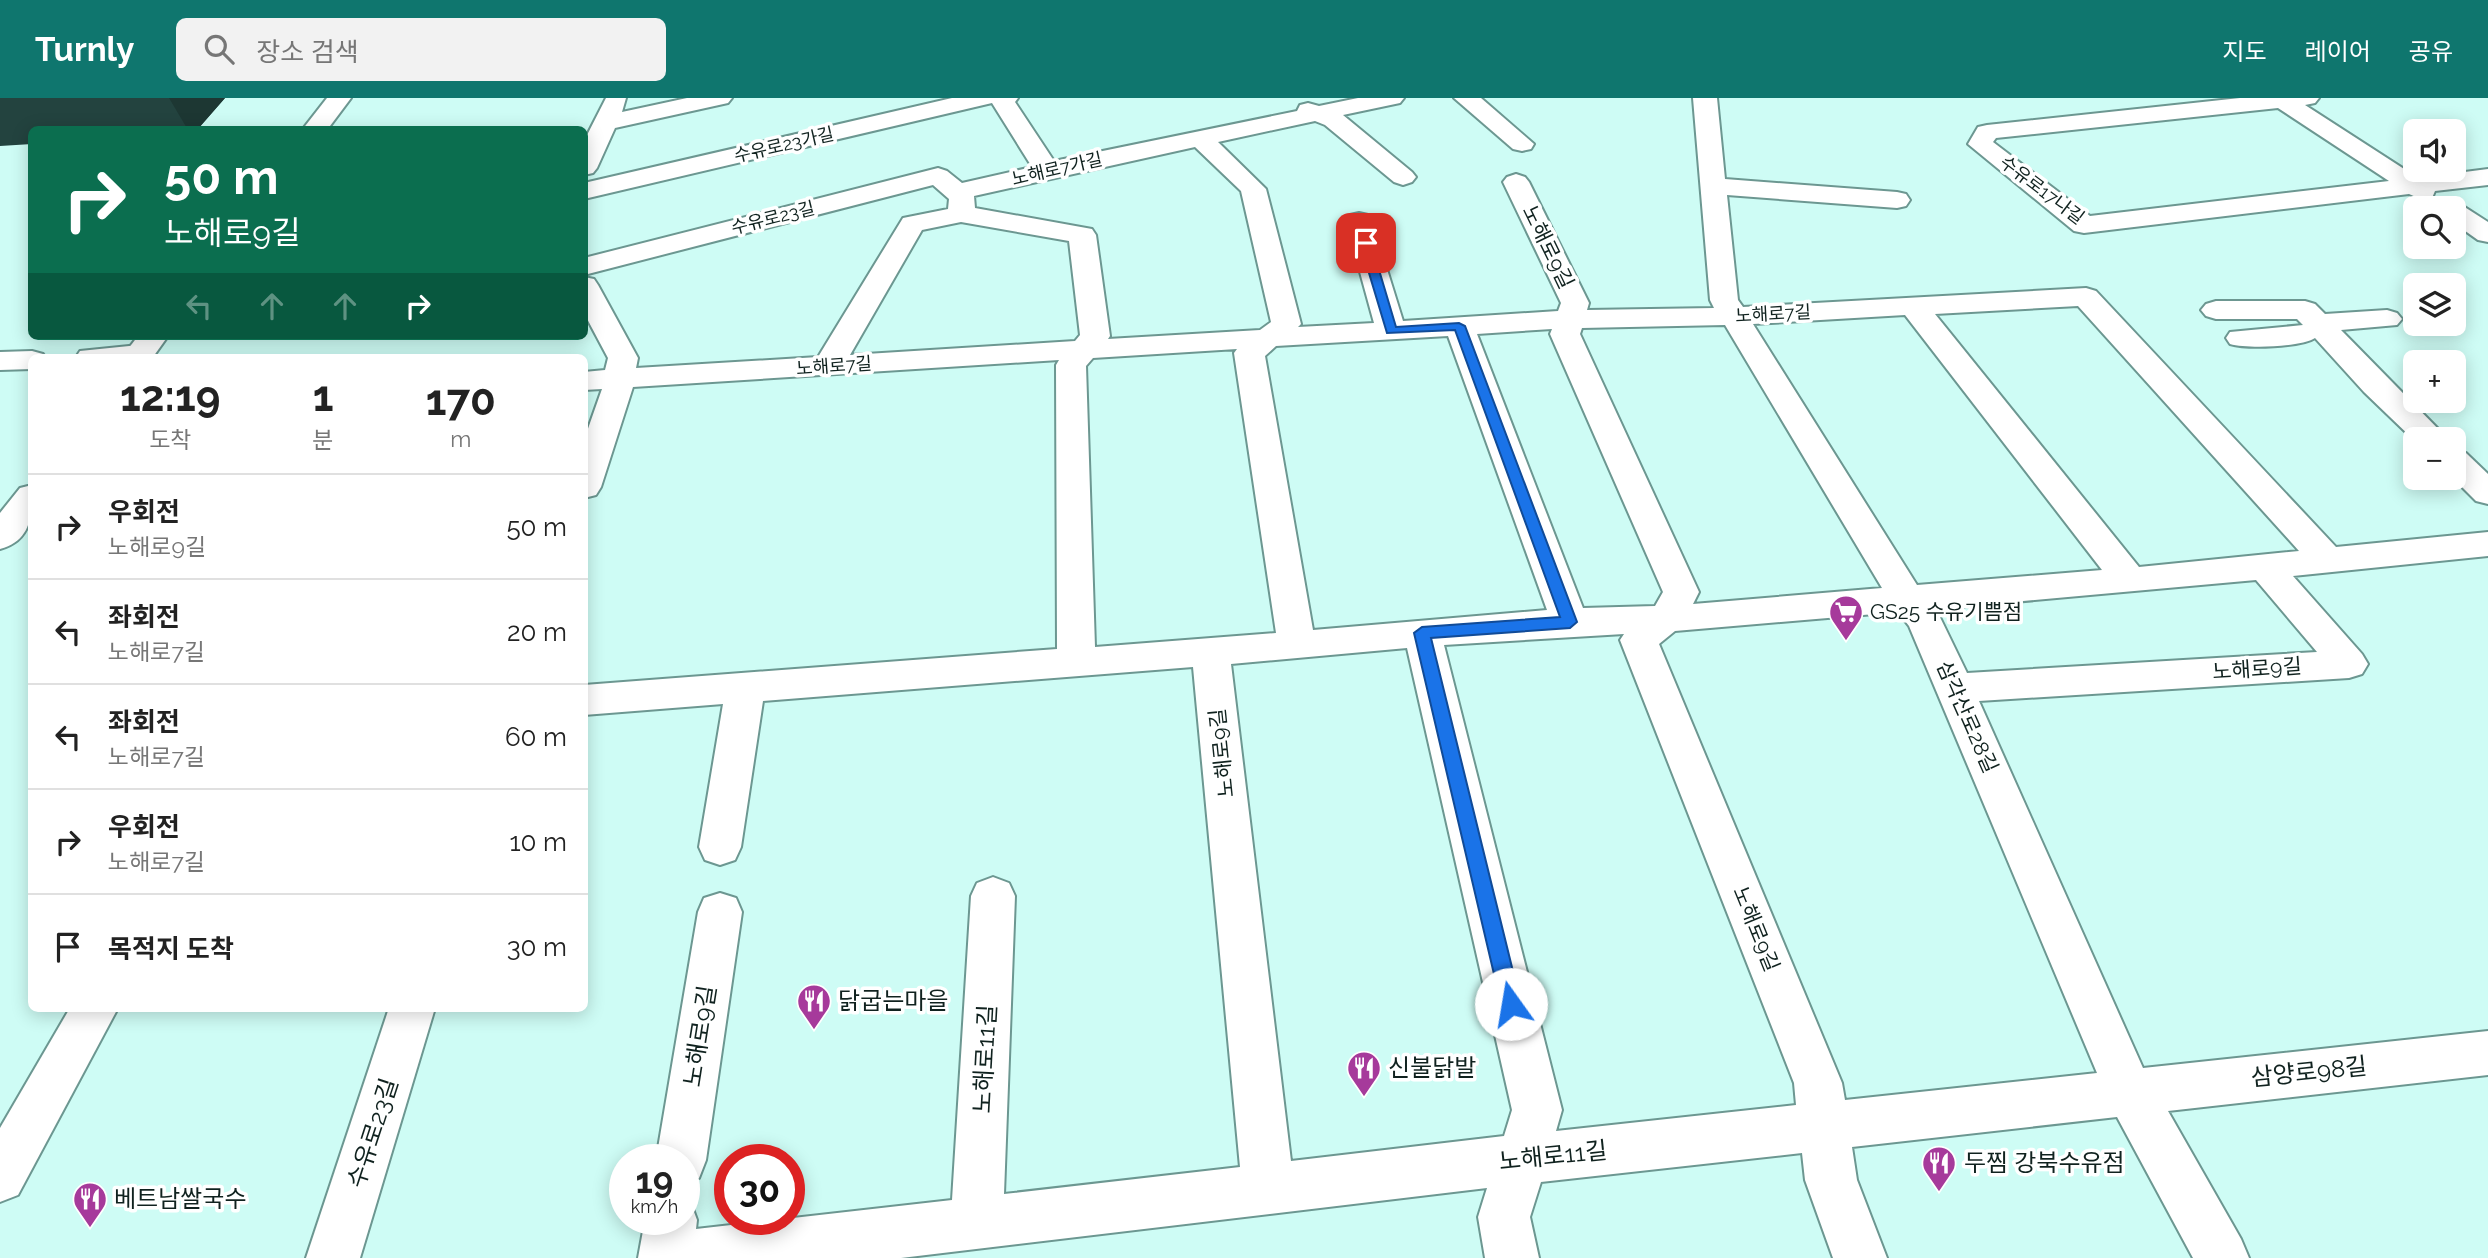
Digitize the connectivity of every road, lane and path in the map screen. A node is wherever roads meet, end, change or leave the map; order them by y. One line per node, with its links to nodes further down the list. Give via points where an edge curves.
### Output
1 (339, 98): 13 (street)
2 (616, 98): 12 (street)
3 (720, 98): 12 (street)
4 (983, 98): 23 (street, 수유로23가길)
5 (1006, 98): 17 (street, via 1003,102)
6 (1296, 98): 11 (street)
7 (1392, 98): 11 (street, 노해로7가길)
8 (1465, 98): 15 (street)
9 (1705, 98): 21 (street, 삼각산로28길)
10 (2289, 99): 22 (street, 수유로17나길); 22 (street, 수유로17나길, via 1987,132 1980,144 2084,225)
11 (1317, 114): 14 (street, 노해로7가길); 18 (street, via 1334,120)
12 (605, 123): 16 (street)
13 (317, 126)
14 (1201, 139): 17 (street, 노해로7가길); 41 (street, via 1254,189 1286,324)
15 (1522, 144)
16 (588, 159)
17 (1048, 171): 26 (street, 노해로7가길)
18 (1403, 177)
19 (2488, 177): 22 (street, 수유로17나길)
20 (1516, 182): 35 (street, 노해로9길, via 1575,303)
21 (1714, 186): 25 (street); 34 (street, 삼각산로28길, via 1724,300)
22 (2415, 187): 24 (street, 수유로17나길)
23 (588, 190)
24 (2429, 196)
25 (1897, 200)
26 (959, 203): 30 (street, 수유로23길, via 938,176); 43 (street, via 1083,235 1095,336); 47 (street, 노해로7가길, via 912,224)
27 (2466, 220): 29 (street)
28 (1359, 221): 39 (street)
29 (2488, 234)
30 (588, 266)
31 (588, 292): 48 (street, via 623,358)
32 (1913, 306): 34 (street, 노해로7길); 57 (street, 노해로7길, via 2086,297); 59 (street)
33 (2216, 310): 38 (street, via 2305,310)
34 (1732, 316): 35 (street, 노해로7길); 60 (street, 삼각산로28길)
35 (1571, 319): 37 (street, 노해로7길); 61 (street, 노해로9길, via 1565,334 1681,592)
36 (2387, 319): 38 (street)
37 (1459, 326): 39 (street, 노해로7길); 62 (street)
38 (2321, 328): 40 (street); 50 (street)
39 (1391, 331): 41 (street, 노해로7길)
40 (2241, 338)
41 (1264, 339): 43 (street, 노해로7길); 64 (street, via 1249,353)
42 (143, 349): 44 (street)
43 (1084, 350): 47 (street, 노해로7길); 66 (street, via 1070,365)
44 (110, 354)
45 (28, 360): 46 (street)
46 (0, 361)
47 (828, 366): 48 (street, 노해로7길)
48 (619, 379): 49 (street, 노해로7길); 52 (street)
49 (588, 381)
50 (2419, 427)
51 (2466, 472): 53 (street)
52 (588, 475)
53 (2488, 493)
54 (28, 501): 55 (street)
55 (0, 537)
56 (2488, 544): 57 (street)
57 (2329, 562): 58 (street)
58 (2266, 568): 59 (street); 68 (street, 노해로9길, via 2349,664)
59 (2130, 580): 60 (street)
60 (1907, 599): 61 (street); 68 (street, 삼각산로28길, via 1925,621)
61 (1666, 619): 62 (street); 77 (street, 노해로9길, via 1639,640 1818,1083)
62 (1570, 622): 63 (street)
63 (1422, 633): 64 (street); 79 (street, via 1536,1110)
64 (1297, 645): 65 (street)
65 (1211, 652): 66 (street); 81 (street, 노해로9길)
66 (1076, 662): 67 (street)
67 (745, 688): 69 (street); 70 (street)
68 (1955, 688): 76 (street, 삼각산로28길)
69 (588, 700)
70 (720, 847)
71 (993, 896): 82 (street, 노해로11길)
72 (720, 912): 78 (street, 노해로9길)
73 (93, 1012): 80 (street)
74 (411, 1012): 84 (street, 수유로23길)
75 (2488, 1053): 76 (street, 삼양로98길)
76 (2129, 1091): 77 (street, 노해로11길); 89 (street, 삼각산로28길)
77 (1822, 1126): 79 (street, 노해로11길); 88 (street, 노해로9길, via 1831,1180)
78 (684, 1144)
79 (1523, 1159): 81 (street, 노해로11길); 87 (street, via 1504,1217)
80 (0, 1177)
81 (1268, 1188): 82 (street, 노해로11길)
82 (977, 1221): 86 (street, 노해로11길)
83 (669, 1235): 85 (street)
84 (333, 1258)
85 (665, 1258)
86 (677, 1258)
87 (1512, 1258)
88 (1860, 1258)
89 (2222, 1258)

